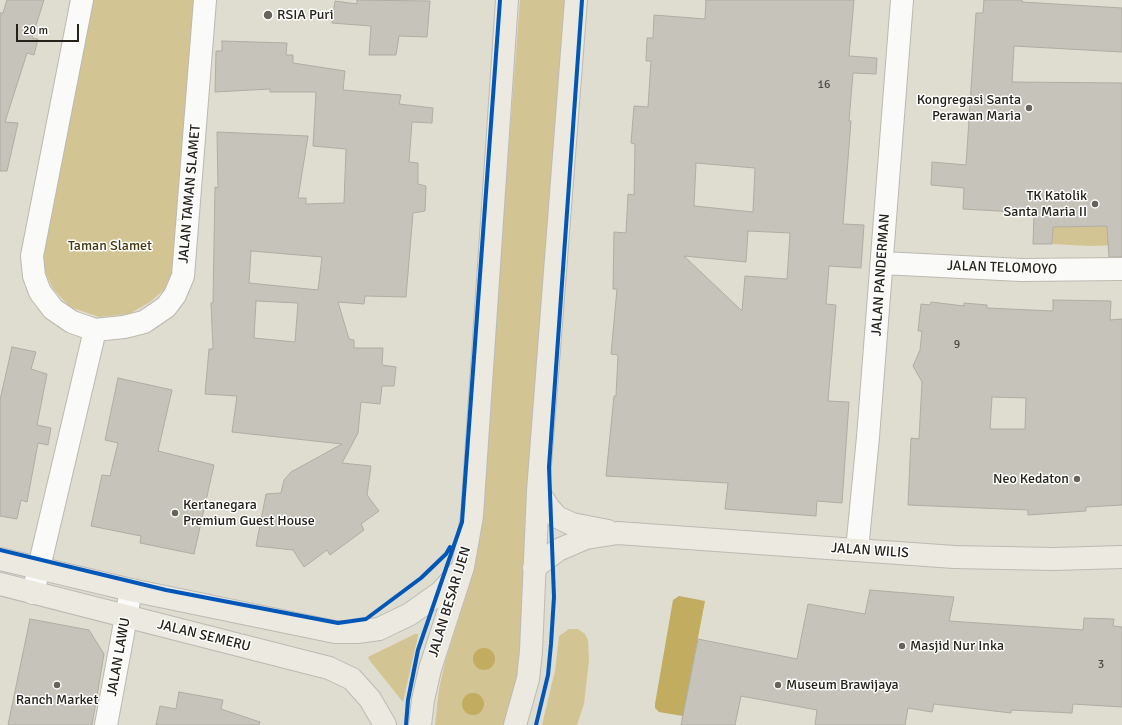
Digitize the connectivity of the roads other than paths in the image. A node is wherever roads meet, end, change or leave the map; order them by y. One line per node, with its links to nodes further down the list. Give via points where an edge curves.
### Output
1 (82, 0): 8 (street, JALAN TAMAN SLAMET, via 32,256 34,276 40,292 54,309 72,322)
2 (205, 0): 8 (street, JALAN TAMAN SLAMET, via 183,276 175,295 166,307 144,322 124,328)
3 (507, 0): 14 (main road, JALAN BESAR IJEN, via 472,516)
4 (576, 0): 9 (main road)
5 (902, 0): 6 (street, JALAN PANDERMAN)
6 (882, 263): 7 (street, JALAN TELOMOYO, via 1021,270); 11 (street, JALAN PANDERMAN)
7 (1122, 270)
8 (95, 330): 16 (street)
9 (538, 491): 10 (main road, JALAN WILIS, via 557,517 572,524); 15 (main road)
10 (618, 533): 11 (main road, JALAN WILIS); 15 (main road, JALAN WILIS, via 586,538 558,550)
11 (857, 550): 12 (main road, JALAN WILIS, via 954,557)
12 (1122, 557)
13 (0, 559): 16 (main road, JALAN SEMERU)
14 (463, 566): 18 (main road, JALAN SEMERU, via 441,592 410,614 379,629 357,632 335,632 284,623); 23 (main road, JALAN BESAR IJEN, via 430,669)
15 (534, 568): 24 (main road, via 528,679)
16 (39, 569): 18 (main road, JALAN SEMERU); 19 (street)
17 (0, 584): 19 (main road, JALAN SEMERU)
18 (131, 590): 20 (street, JALAN LAWU)
19 (33, 593): 20 (main road, JALAN SEMERU)
20 (126, 617): 21 (street, JALAN LAWU); 22 (main road, JALAN SEMERU, via 329,668 352,679 370,699)
21 (106, 725)
22 (385, 725)
23 (420, 725)
24 (515, 725)

